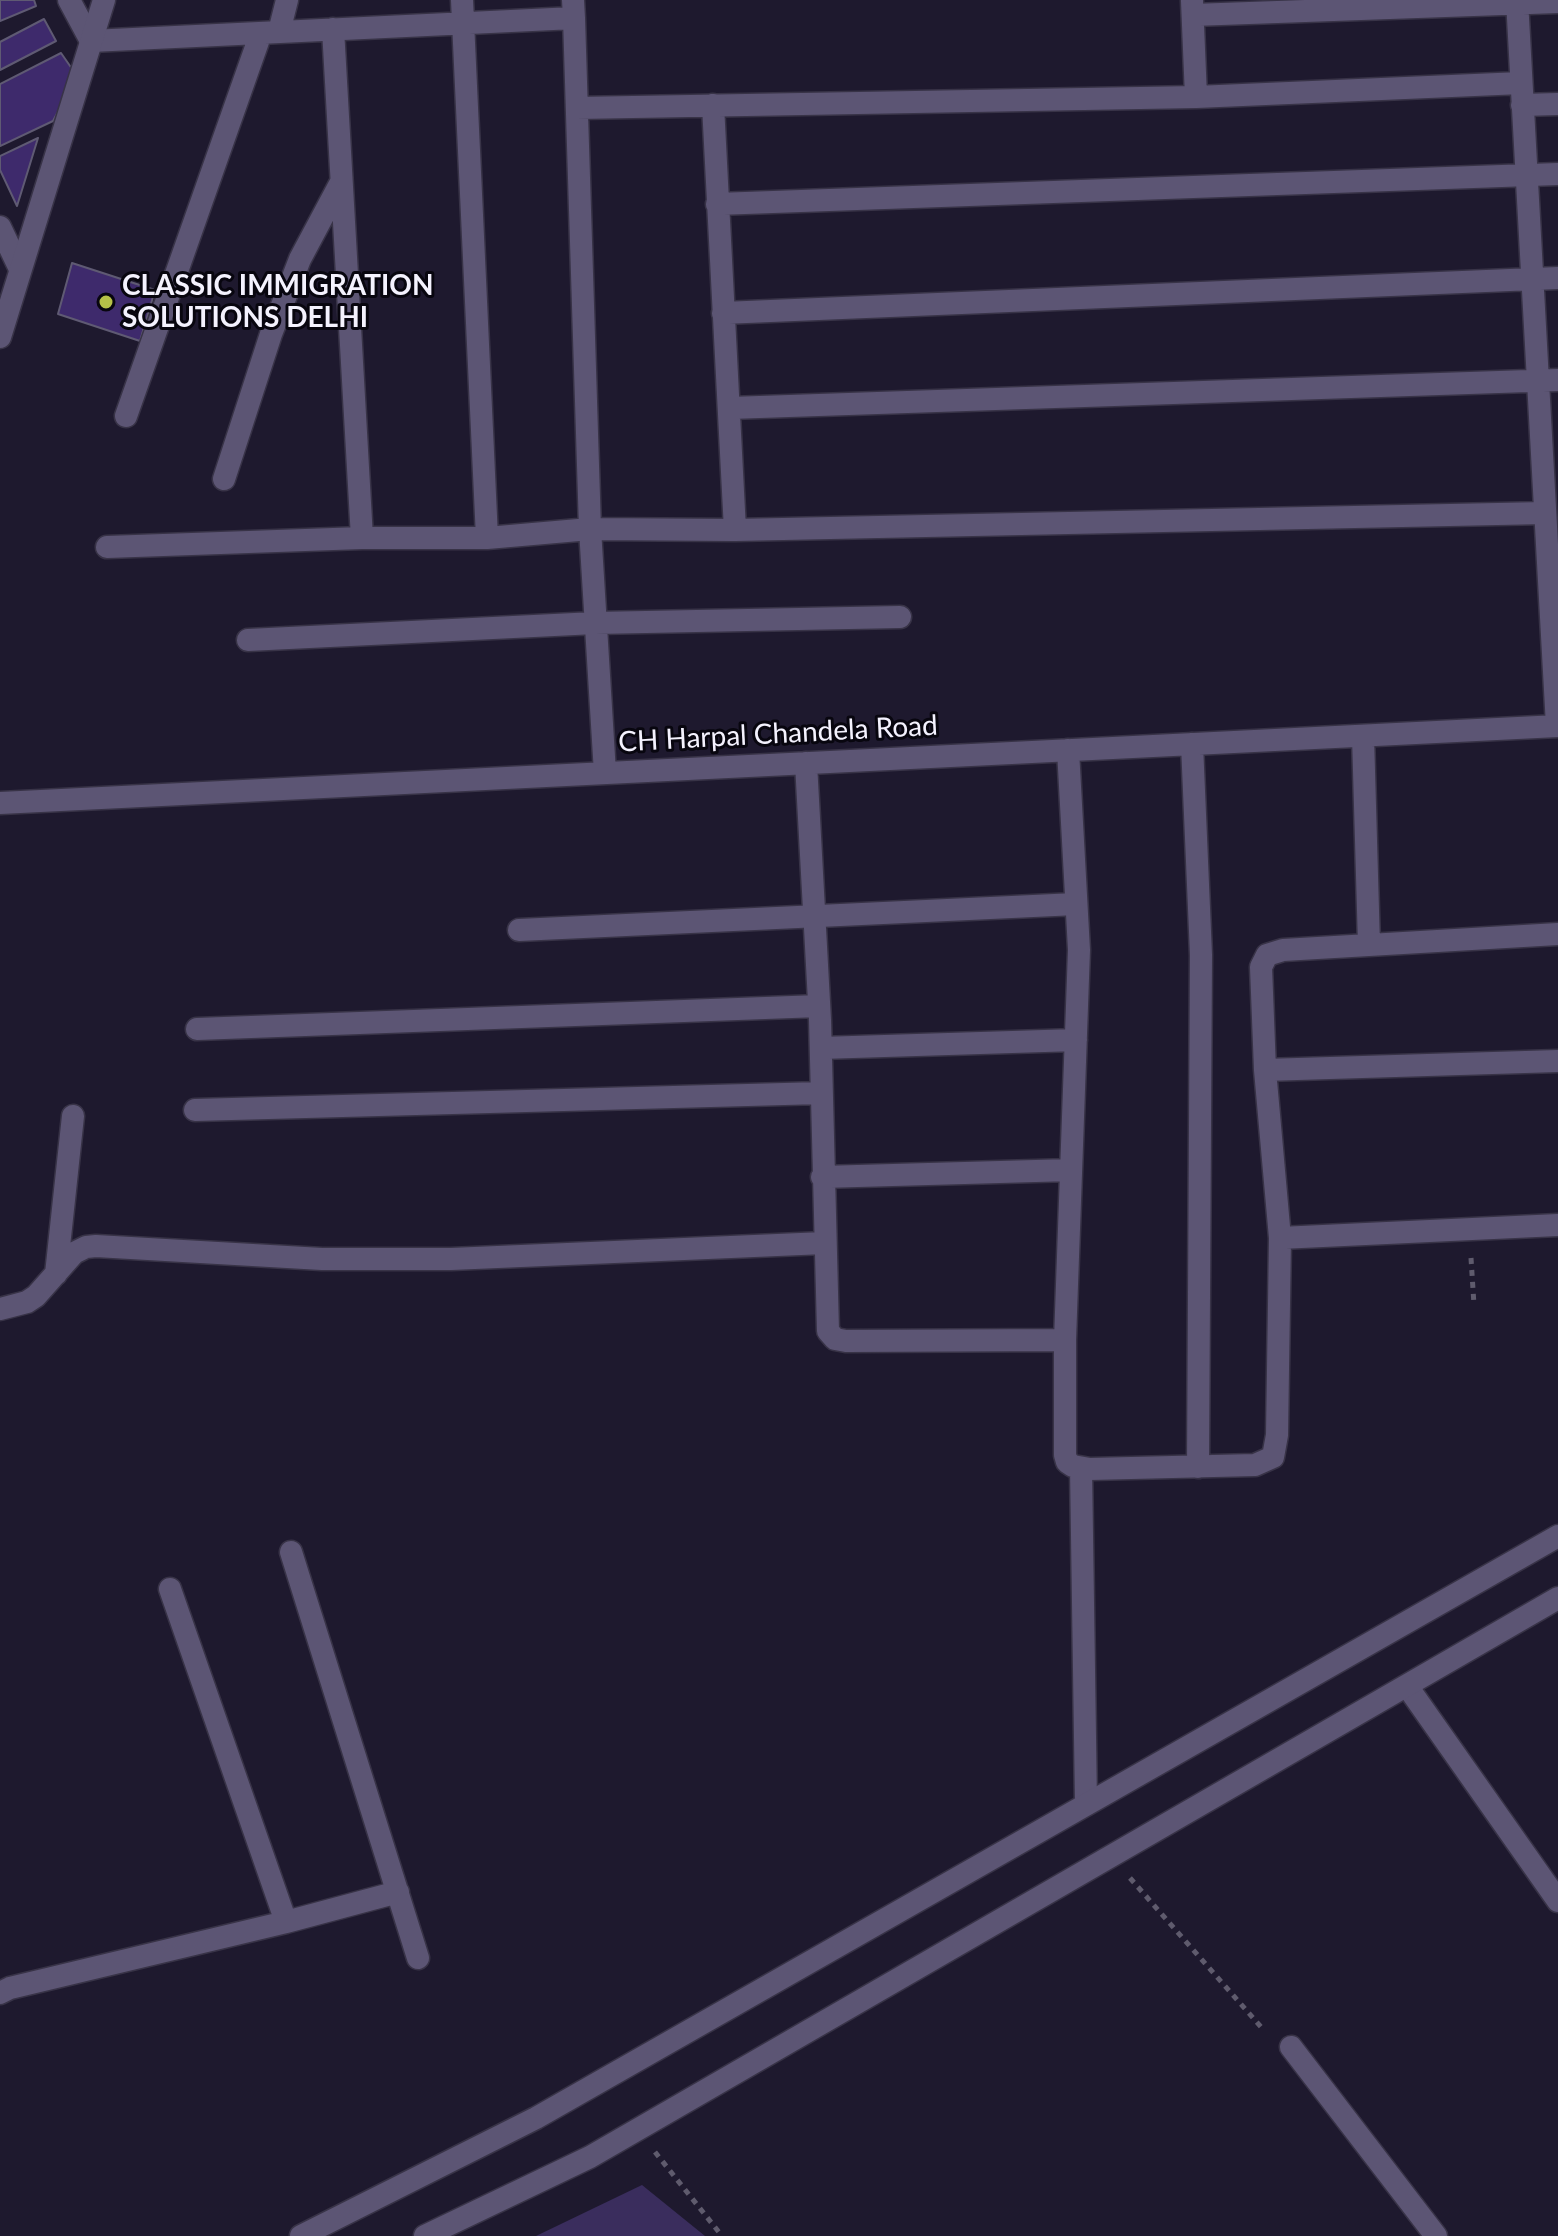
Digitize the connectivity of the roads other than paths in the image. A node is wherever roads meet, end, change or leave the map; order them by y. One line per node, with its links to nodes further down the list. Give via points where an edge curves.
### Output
1 (69, 0): 12 (street)
2 (104, 0): 12 (street)
3 (287, 0): 11 (street)
4 (462, 0): 9 (street)
5 (1517, 2): 6 (street); 7 (street); 13 (street)
6 (1558, 2)
7 (1193, 8): 14 (street)
8 (574, 9): 9 (street); 17 (street)
9 (463, 23): 10 (street); 37 (street)
10 (333, 29): 11 (street); 20 (street)
11 (270, 33): 12 (street); 30 (street)
12 (91, 41): 23 (street)
13 (1522, 94): 14 (street); 15 (street); 19 (street)
14 (1196, 97): 16 (street)
15 (1558, 104)
16 (713, 105): 17 (street); 21 (street)
17 (577, 108): 34 (street)
18 (1558, 174): 19 (street)
19 (1527, 176): 21 (street); 25 (street)
20 (341, 183): 31 (street, via 300,259); 36 (street)
21 (717, 204): 26 (street)
22 (0, 227): 23 (street)
23 (19, 267): 27 (street)
24 (1558, 278): 25 (street)
25 (1532, 279): 26 (street); 28 (street)
26 (723, 313): 29 (street)
27 (0, 337)
28 (1548, 381): 29 (street); 32 (street)
29 (730, 408): 35 (street)
30 (126, 416)
31 (224, 479)
32 (1551, 486): 33 (street)
33 (1545, 513): 35 (street); 42 (street)
34 (590, 529): 35 (street); 37 (street); 40 (street)
35 (735, 530)
36 (362, 538): 37 (street); 38 (street)
37 (487, 538)
38 (107, 547)
39 (900, 617): 40 (street)
40 (595, 623): 41 (street); 47 (street)
41 (248, 640)
42 (1558, 726): 43 (street, CH Harpal Chandela Road)
43 (1363, 736): 44 (street, CH Harpal Chandela Road); 53 (street)
44 (1192, 744): 45 (street, CH Harpal Chandela Road); 71 (street, via 1201,940)
45 (1068, 750): 46 (street, CH Harpal Chandela Road); 49 (street)
46 (806, 763): 47 (street, CH Harpal Chandela Road); 50 (street)
47 (605, 773): 48 (street, CH Harpal Chandela Road)
48 (0, 803)
49 (1076, 904): 50 (street); 56 (street)
50 (815, 915): 51 (street); 54 (street)
51 (519, 930)
52 (1558, 934): 53 (street)
53 (1369, 945): 59 (street, via 1267,955 1261,967)
54 (819, 1006): 55 (street); 57 (street)
55 (197, 1029)
56 (1076, 1040): 57 (street); 63 (street)
57 (821, 1048): 60 (street)
58 (1558, 1061): 59 (street)
59 (1265, 1070): 66 (street)
60 (821, 1093): 61 (street); 64 (street)
61 (195, 1110)
62 (73, 1116): 68 (street)
63 (1071, 1170): 64 (street); 70 (street)
64 (822, 1177): 67 (street)
65 (1558, 1225): 66 (street)
66 (1280, 1238): 71 (street, via 1273,1457 1255,1465)
67 (824, 1243): 68 (street, via 451,1259 322,1259 96,1246 79,1249); 70 (street, via 826,1325 835,1339)
68 (56, 1274): 69 (street, via 27,1302)
69 (0, 1309)
70 (1065, 1340): 72 (street, via 1065,1455 1067,1462)
71 (1198, 1467): 72 (street)
72 (1081, 1468): 78 (street)
73 (1558, 1536): 78 (street)
74 (291, 1552): 79 (street)
75 (170, 1589): 81 (street)
76 (1558, 1598): 77 (street)
77 (1407, 1686): 80 (street); 86 (street, via 590,2157)
78 (1086, 1804): 85 (street, via 536,2118)
79 (398, 1892): 81 (street); 82 (street)
80 (1558, 1901)
81 (286, 1922): 83 (street)
82 (418, 1958)
83 (0, 1993)
84 (1291, 2047): 87 (street)
85 (301, 2236)
86 (425, 2236)
87 (1436, 2236)

